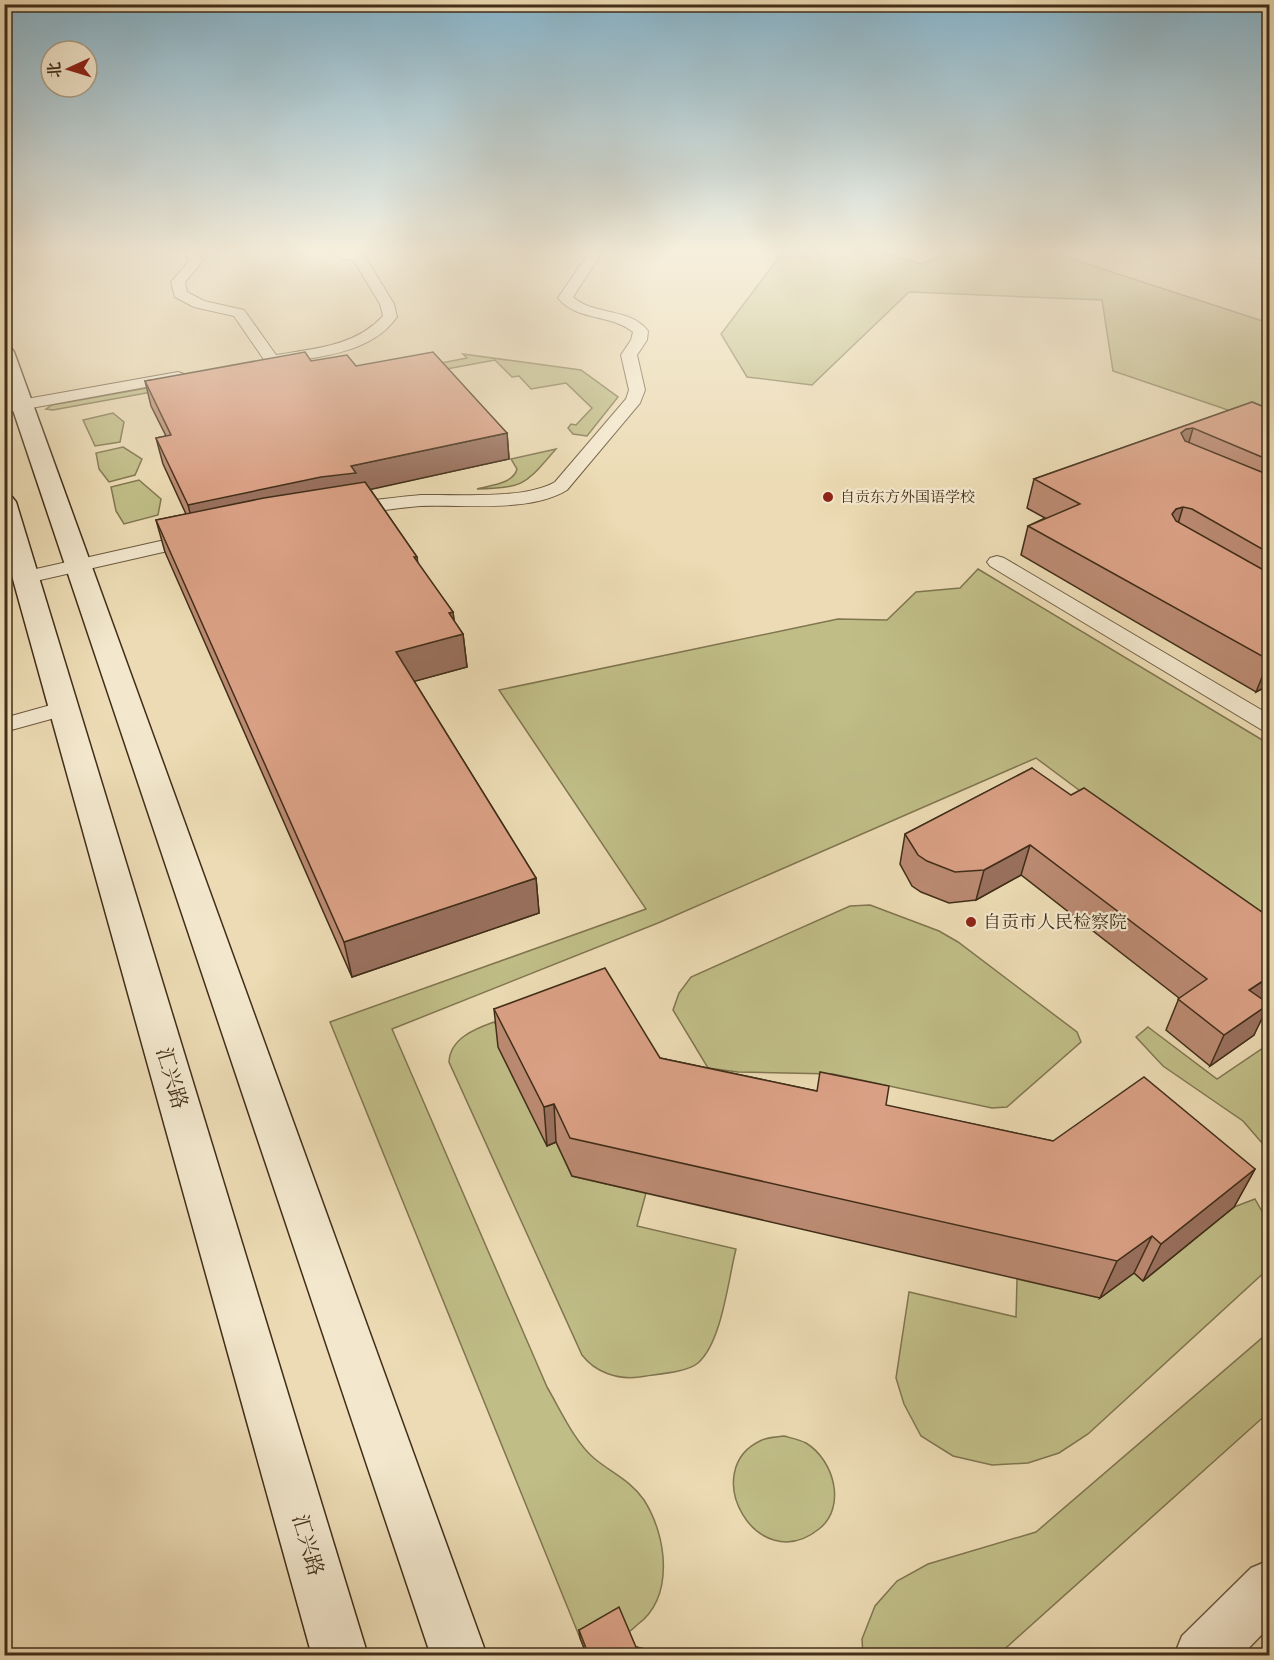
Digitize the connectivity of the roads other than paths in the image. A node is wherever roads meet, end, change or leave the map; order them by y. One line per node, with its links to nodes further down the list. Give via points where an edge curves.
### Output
1 (248, 328): 6 (lane)
2 (381, 328): 6 (lane, via 340,347)
3 (639, 328): 11 (lane, via 628,359 637,390 634,400 561,486 521,498 382,504)
4 (4, 352): 9 (main road)
5 (250, 364): 6 (lane)
6 (271, 368): 7 (lane)
7 (303, 369)
8 (74, 412): 9 (lane, via 191,383)
9 (22, 415): 14 (main road)
10 (4, 502): 15 (main road, 汇兴路)
11 (324, 513)
12 (213, 535): 14 (lane)
13 (998, 562): 18 (lane)
14 (78, 564): 15 (lane); 21 (main road)
15 (27, 577): 16 (main road, 汇兴路)
16 (65, 708): 17 (lane); 20 (main road, 汇兴路)
17 (4, 725)
18 (1269, 725)
19 (1269, 1587): 22 (main road)
20 (340, 1656)
21 (459, 1656)
22 (1202, 1656)

